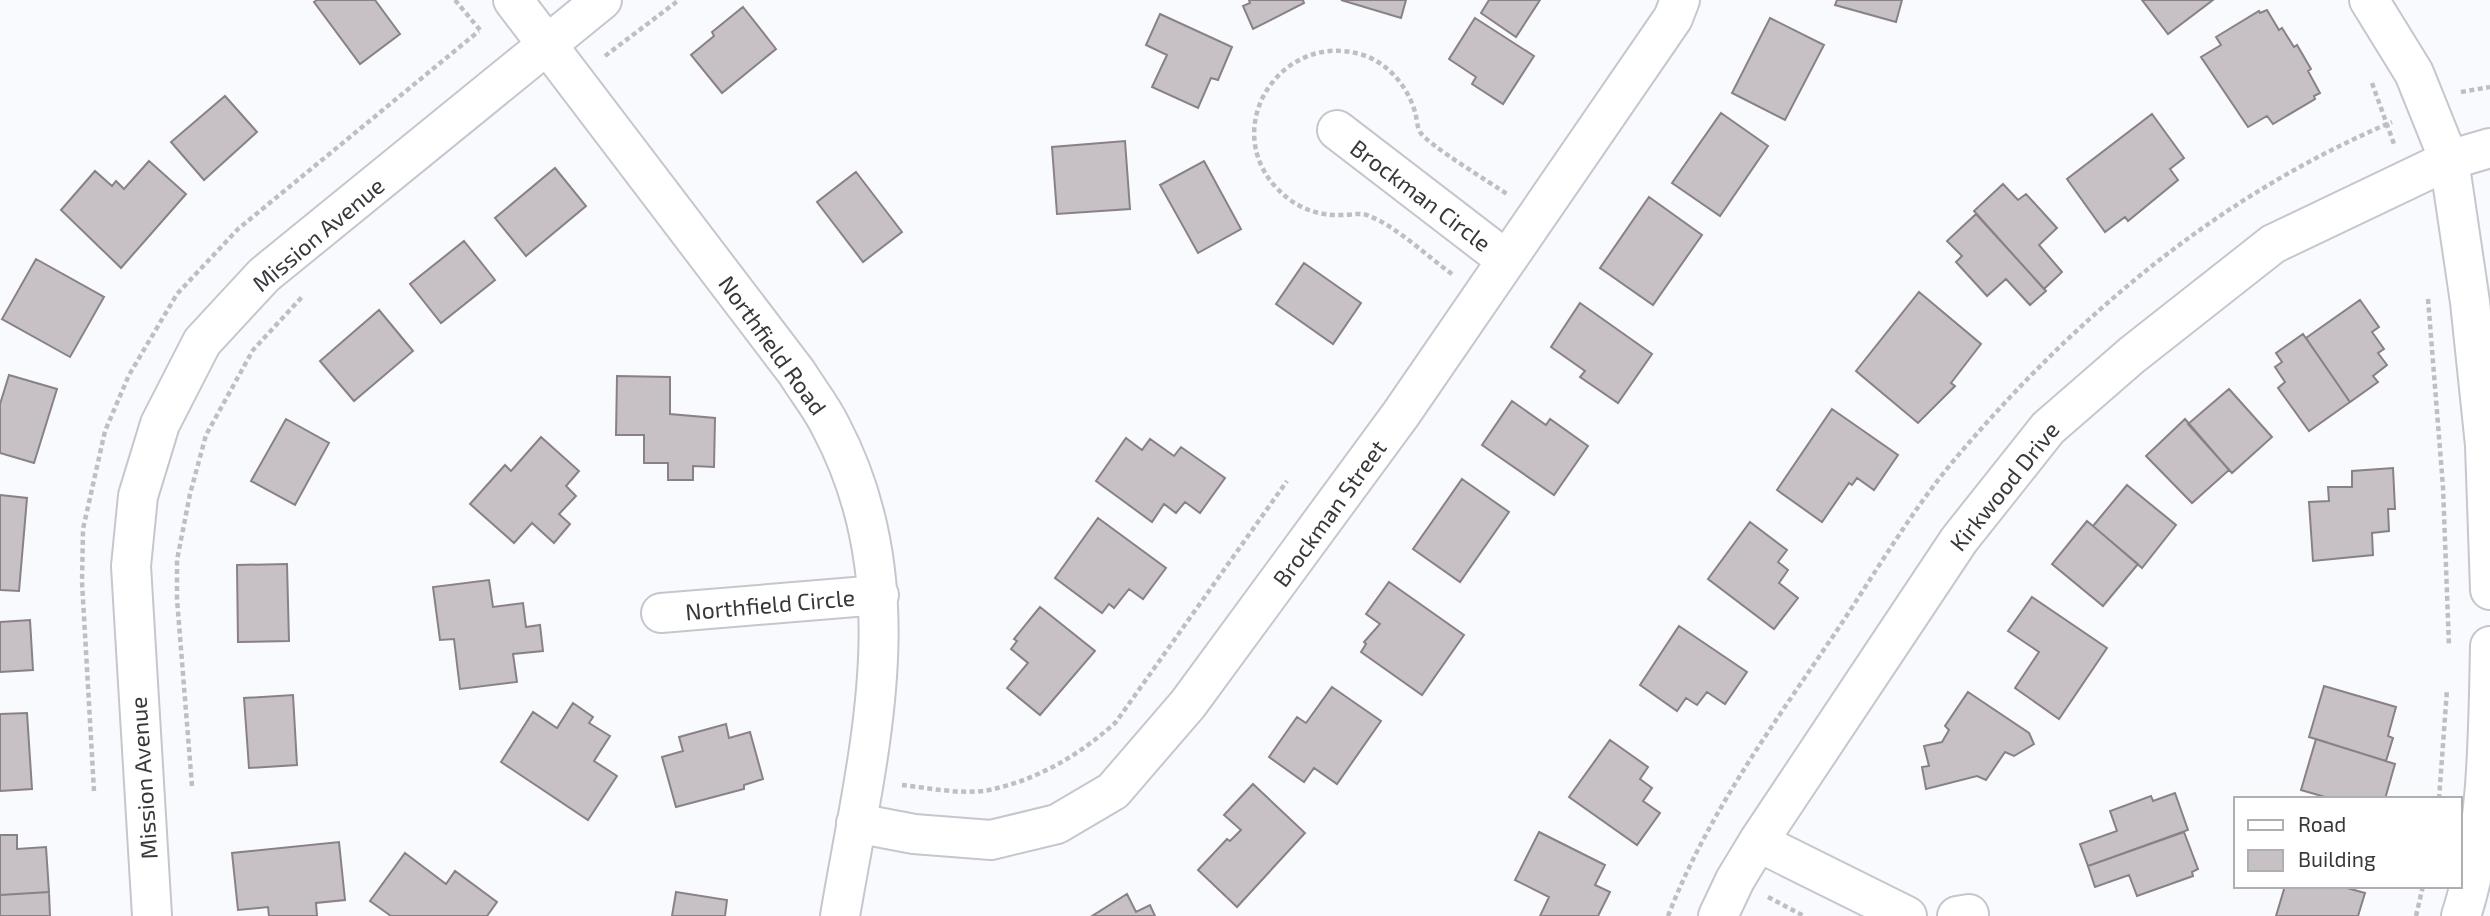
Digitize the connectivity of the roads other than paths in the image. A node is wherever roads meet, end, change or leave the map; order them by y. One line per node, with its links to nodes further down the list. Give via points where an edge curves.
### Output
1 (513, 0): 5 (street, Northfield Road)
2 (602, 0): 5 (street, Mission Avenue)
3 (1680, 0): 9 (street, Brockman Street, via 1673,18)
4 (2369, 0): 8 (street, via 2414,73)
5 (549, 46): 11 (street, Northfield Road, via 797,373 832,427 856,487); 16 (street, Mission Avenue, via 264,275 202,342 160,424 138,496 131,566)
6 (1337, 130): 9 (street, Brockman Circle)
7 (2490, 148): 8 (street, Kirkwood Drive)
8 (2449, 160): 10 (street, via 2486,445); 15 (street, Kirkwood Drive, via 2273,244 2048,428 1959,540)
9 (1506, 259): 14 (street, Brockman Street, via 1401,414 1188,704 1113,791 1057,824 991,840 914,834)
10 (2490, 590)
11 (879, 595): 12 (street, Northfield Circle); 14 (street, Northfield Road, via 876,708)
12 (661, 613)
13 (2490, 646): 20 (street, via 2487,764 2469,890)
14 (856, 823): 17 (street, Northfield Road)
15 (1758, 842): 18 (street, Kirkwood Drive); 19 (street)
16 (152, 916)
17 (840, 916)
18 (1718, 916)
19 (1907, 916)
20 (2461, 916)

